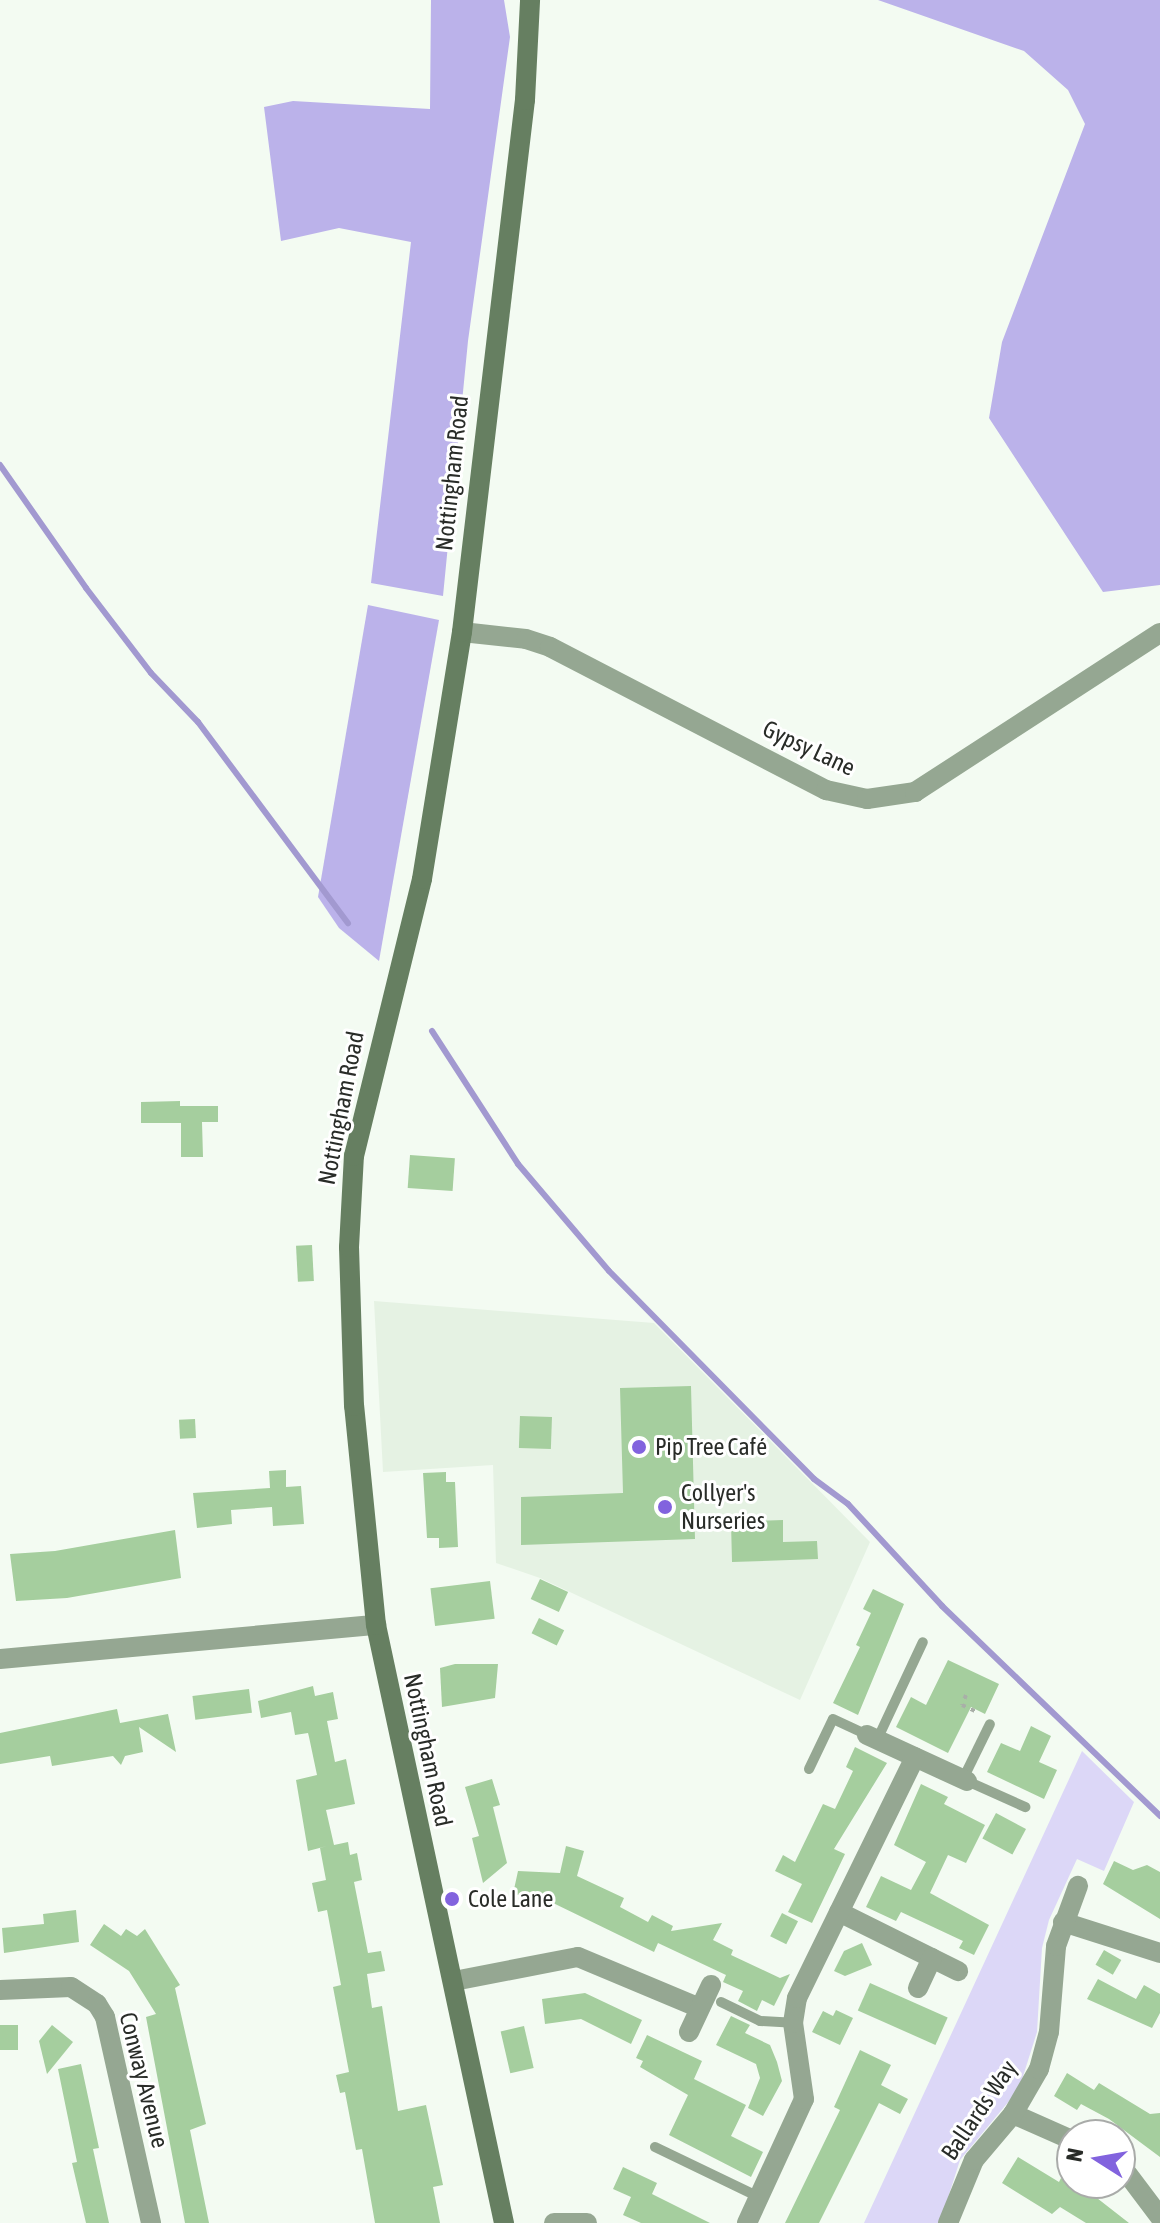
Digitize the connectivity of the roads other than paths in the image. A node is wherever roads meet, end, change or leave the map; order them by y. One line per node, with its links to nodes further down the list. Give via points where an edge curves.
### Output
1 (530, 0): 2 (main road, Nottingham Road, via 525,100)
2 (462, 632): 3 (street, Gypsy Lane, via 550,647 826,790 867,799 915,792); 4 (main road, Nottingham Road, via 422,879 371,1073 351,1184 354,1406)
3 (1160, 633)
4 (376, 1625): 6 (street); 19 (main road, Nottingham Road)
5 (923, 1642): 8 (lane)
6 (0, 1659)
7 (990, 1724): 11 (lane)
8 (872, 1737): 9 (street); 10 (lane, via 833,1719)
9 (915, 1757): 11 (street); 14 (street)
10 (809, 1769)
11 (965, 1780): 12 (lane)
12 (1025, 1807)
13 (1078, 1886): 15 (street, Ballards Way)
14 (839, 1912): 17 (street); 24 (street, via 797,1998)
15 (1063, 1922): 16 (street); 26 (street, Ballards Way, via 1045,2050)
16 (1160, 1953)
17 (932, 1958): 18 (street); 20 (street)
18 (958, 1971)
19 (454, 1981): 23 (street, via 578,1957); 33 (main road, Nottingham Road)
20 (918, 1988)
21 (0, 1990): 32 (street, Conway Avenue, via 71,1987 97,2004 105,2017)
22 (716, 1994): 23 (street); 24 (lane, via 760,2021)
23 (700, 2008): 25 (street)
24 (793, 2023): 30 (street, via 804,2099)
25 (689, 2032)
26 (1013, 2114): 27 (street); 37 (street, Ballards Way, via 974,2160)
27 (1056, 2133)
28 (655, 2147): 30 (lane)
29 (1136, 2185): 31 (street)
30 (759, 2197): 36 (street)
31 (1160, 2217)
32 (151, 2223)
33 (504, 2223)
34 (554, 2223): 35 (street)
35 (587, 2223)
36 (747, 2223)
37 (948, 2223)

